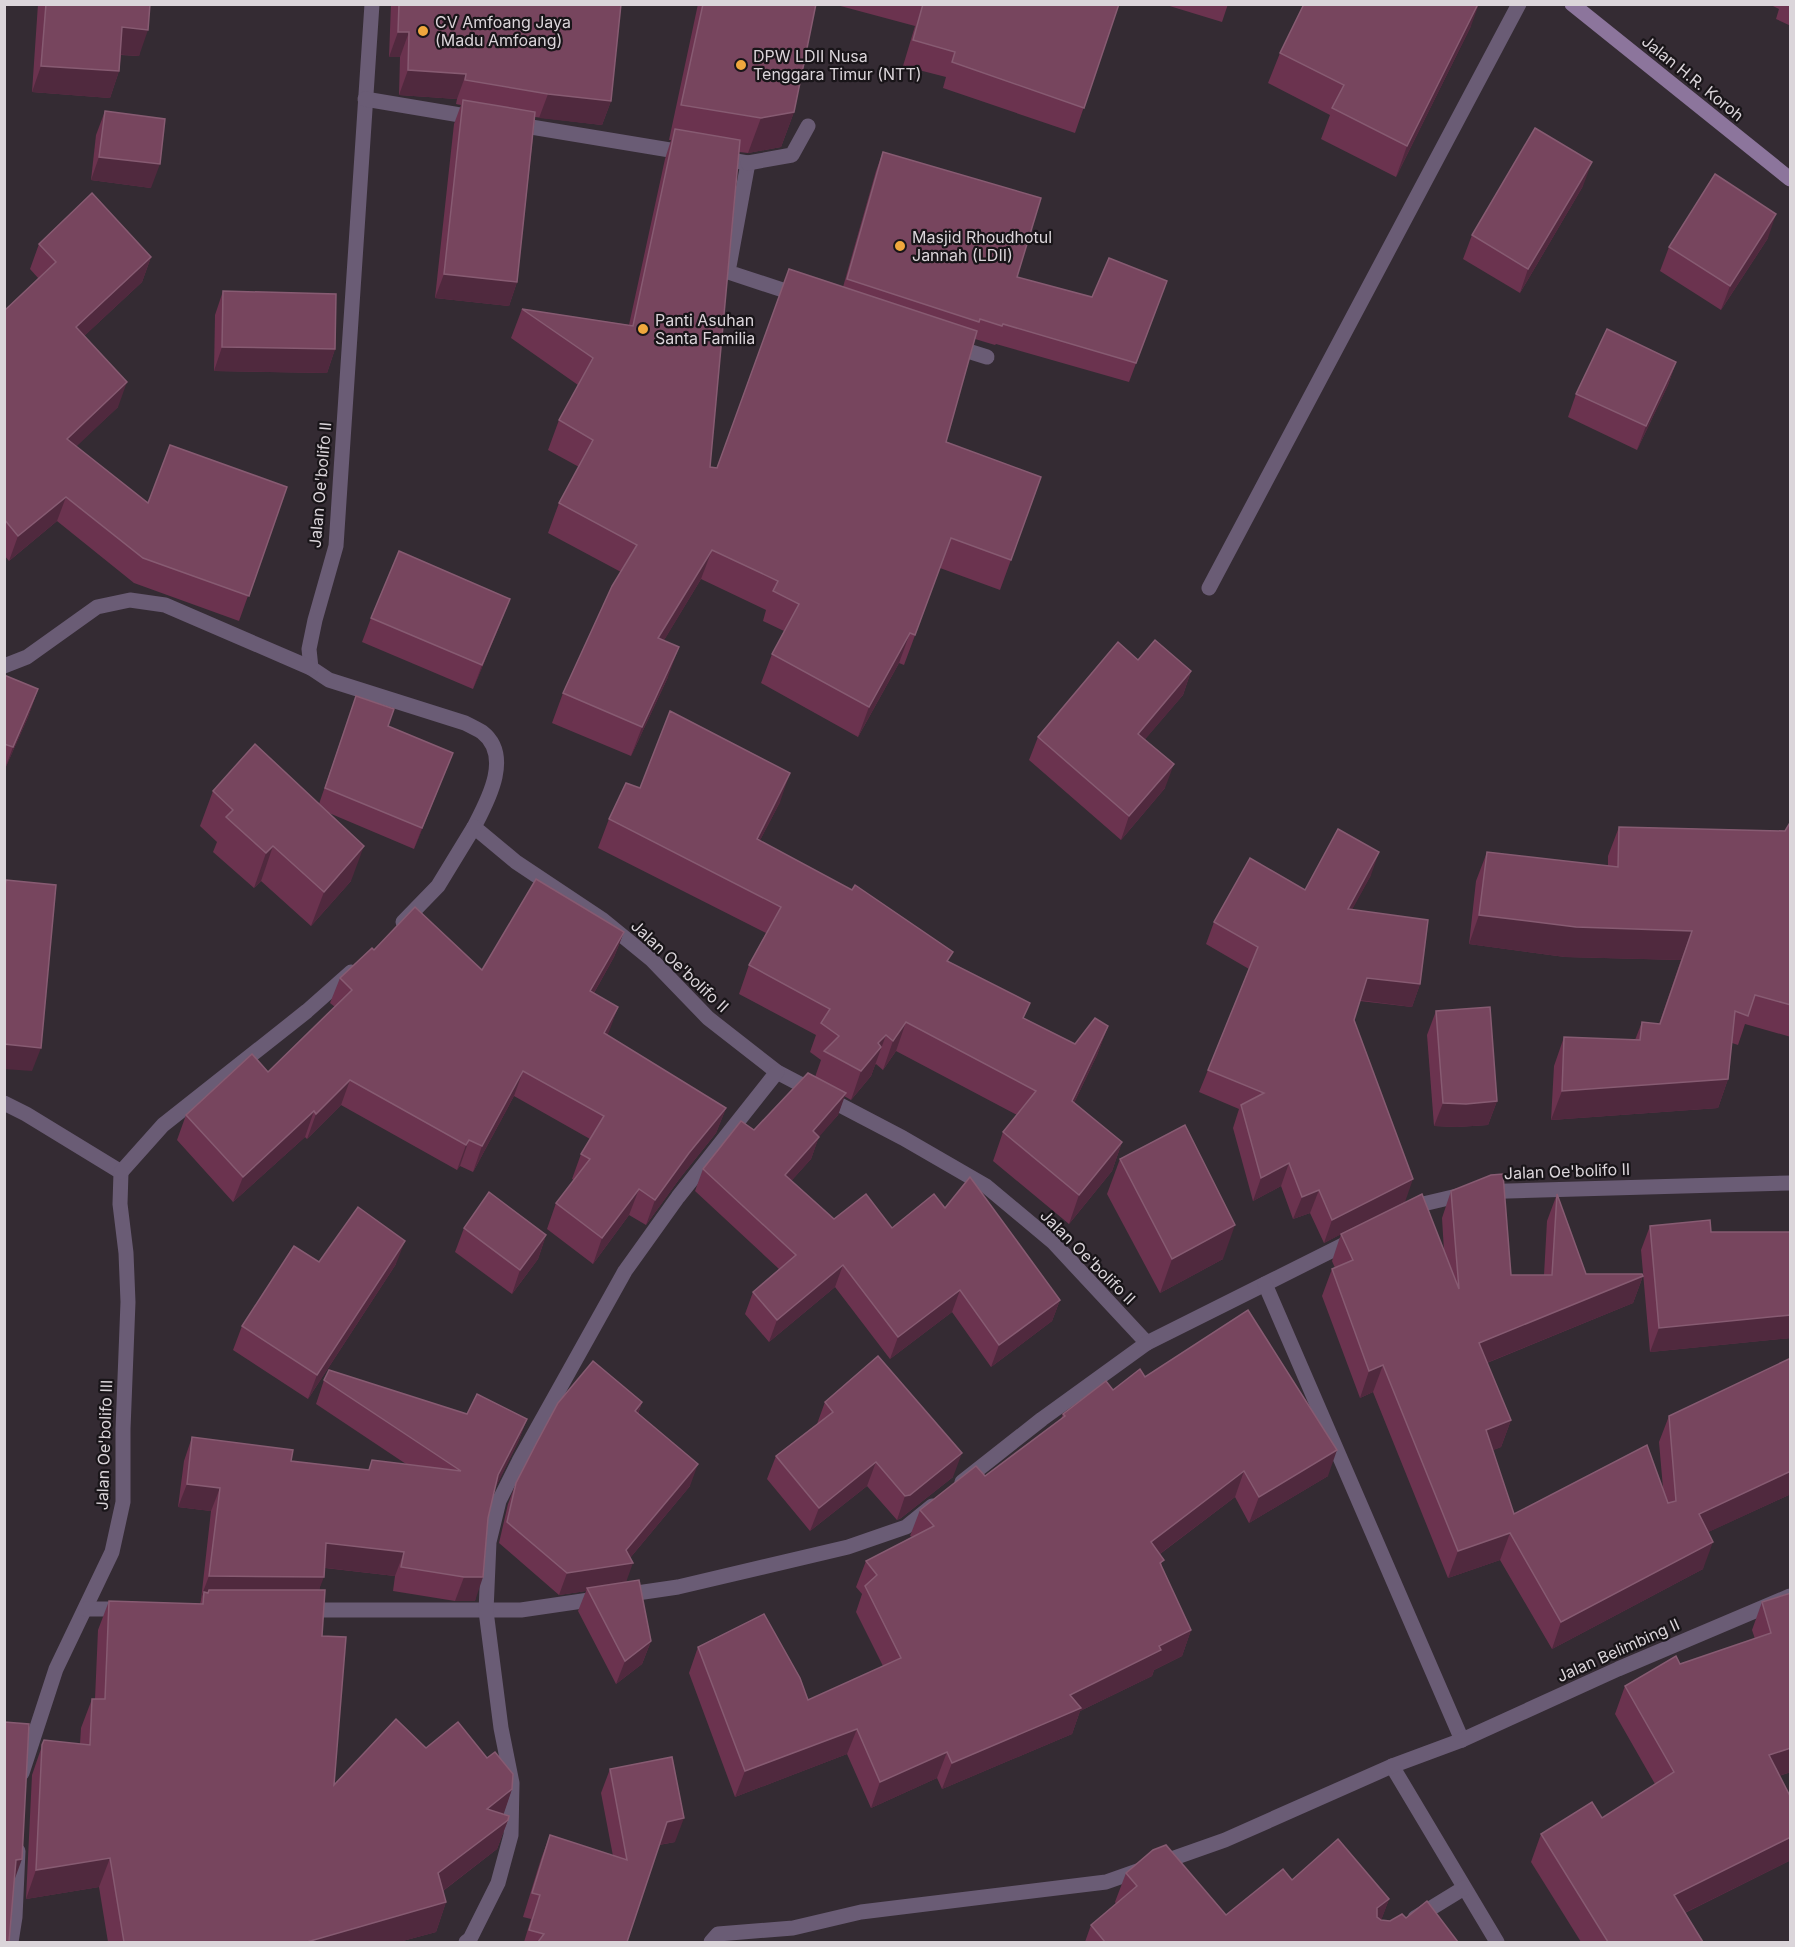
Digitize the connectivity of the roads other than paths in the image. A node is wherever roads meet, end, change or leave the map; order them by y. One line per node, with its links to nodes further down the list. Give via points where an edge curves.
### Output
1 (372, 4): 4 (street, Jalan Oe'bolifo II)
2 (1518, 4): 11 (street)
3 (1572, 4): 7 (main road, Jalan H.R. Koroh)
4 (365, 99): 6 (street); 13 (street, Jalan Oe'bolifo II, via 336,546 311,639)
5 (808, 126): 6 (street, via 792,155)
6 (748, 163): 8 (street, via 728,272)
7 (1791, 179)
8 (818, 301)
9 (942, 342): 10 (street)
10 (987, 357)
11 (1209, 588)
12 (4, 666): 13 (street, via 27,657 97,607 130,600 165,605)
13 (311, 668): 14 (street, via 330,680 465,723 483,733 494,749 496,770 493,791)
14 (474, 827): 15 (street, via 438,886); 17 (street, Jalan Oe'bolifo II, via 652,960 708,1018)
15 (389, 936)
16 (364, 959): 19 (street, via 307,1011 164,1125)
17 (777, 1072): 24 (street, Jalan Oe'bolifo II, via 986,1185 1053,1242); 29 (street, via 625,1271 519,1461 500,1501 489,1542)
18 (4, 1103): 19 (street)
19 (121, 1172): 26 (street, Jalan Oe'bolifo III, via 128,1302 123,1502 112,1552)
20 (1791, 1183): 21 (street, Jalan Oe'bolifo II, via 1474,1192 1423,1204)
21 (1392, 1220)
22 (1371, 1231): 23 (street)
23 (1265, 1284): 24 (street); 30 (street)
24 (1147, 1343): 29 (street, via 1042,1419 906,1527 848,1547 678,1587 521,1610)
25 (1791, 1596): 30 (street, Jalan Belimbing II)
26 (86, 1609): 27 (street); 32 (street, Jalan Oe'bolifo III, via 56,1669)
27 (145, 1609)
28 (286, 1610): 29 (street)
29 (486, 1611): 37 (street, via 512,1783 511,1835 498,1882)
30 (1462, 1740): 31 (street, Jalan Belimbing II)
31 (1392, 1766): 34 (street); 38 (street, Jalan Belimbing II, via 1225,1840 1106,1882 861,1912 793,1928 718,1934)
32 (21, 1784)
33 (19, 1840): 36 (street)
34 (1464, 1888): 35 (street); 39 (street)
35 (1404, 1924)
36 (11, 1942)
37 (466, 1942)
38 (711, 1942)
39 (1497, 1942)

